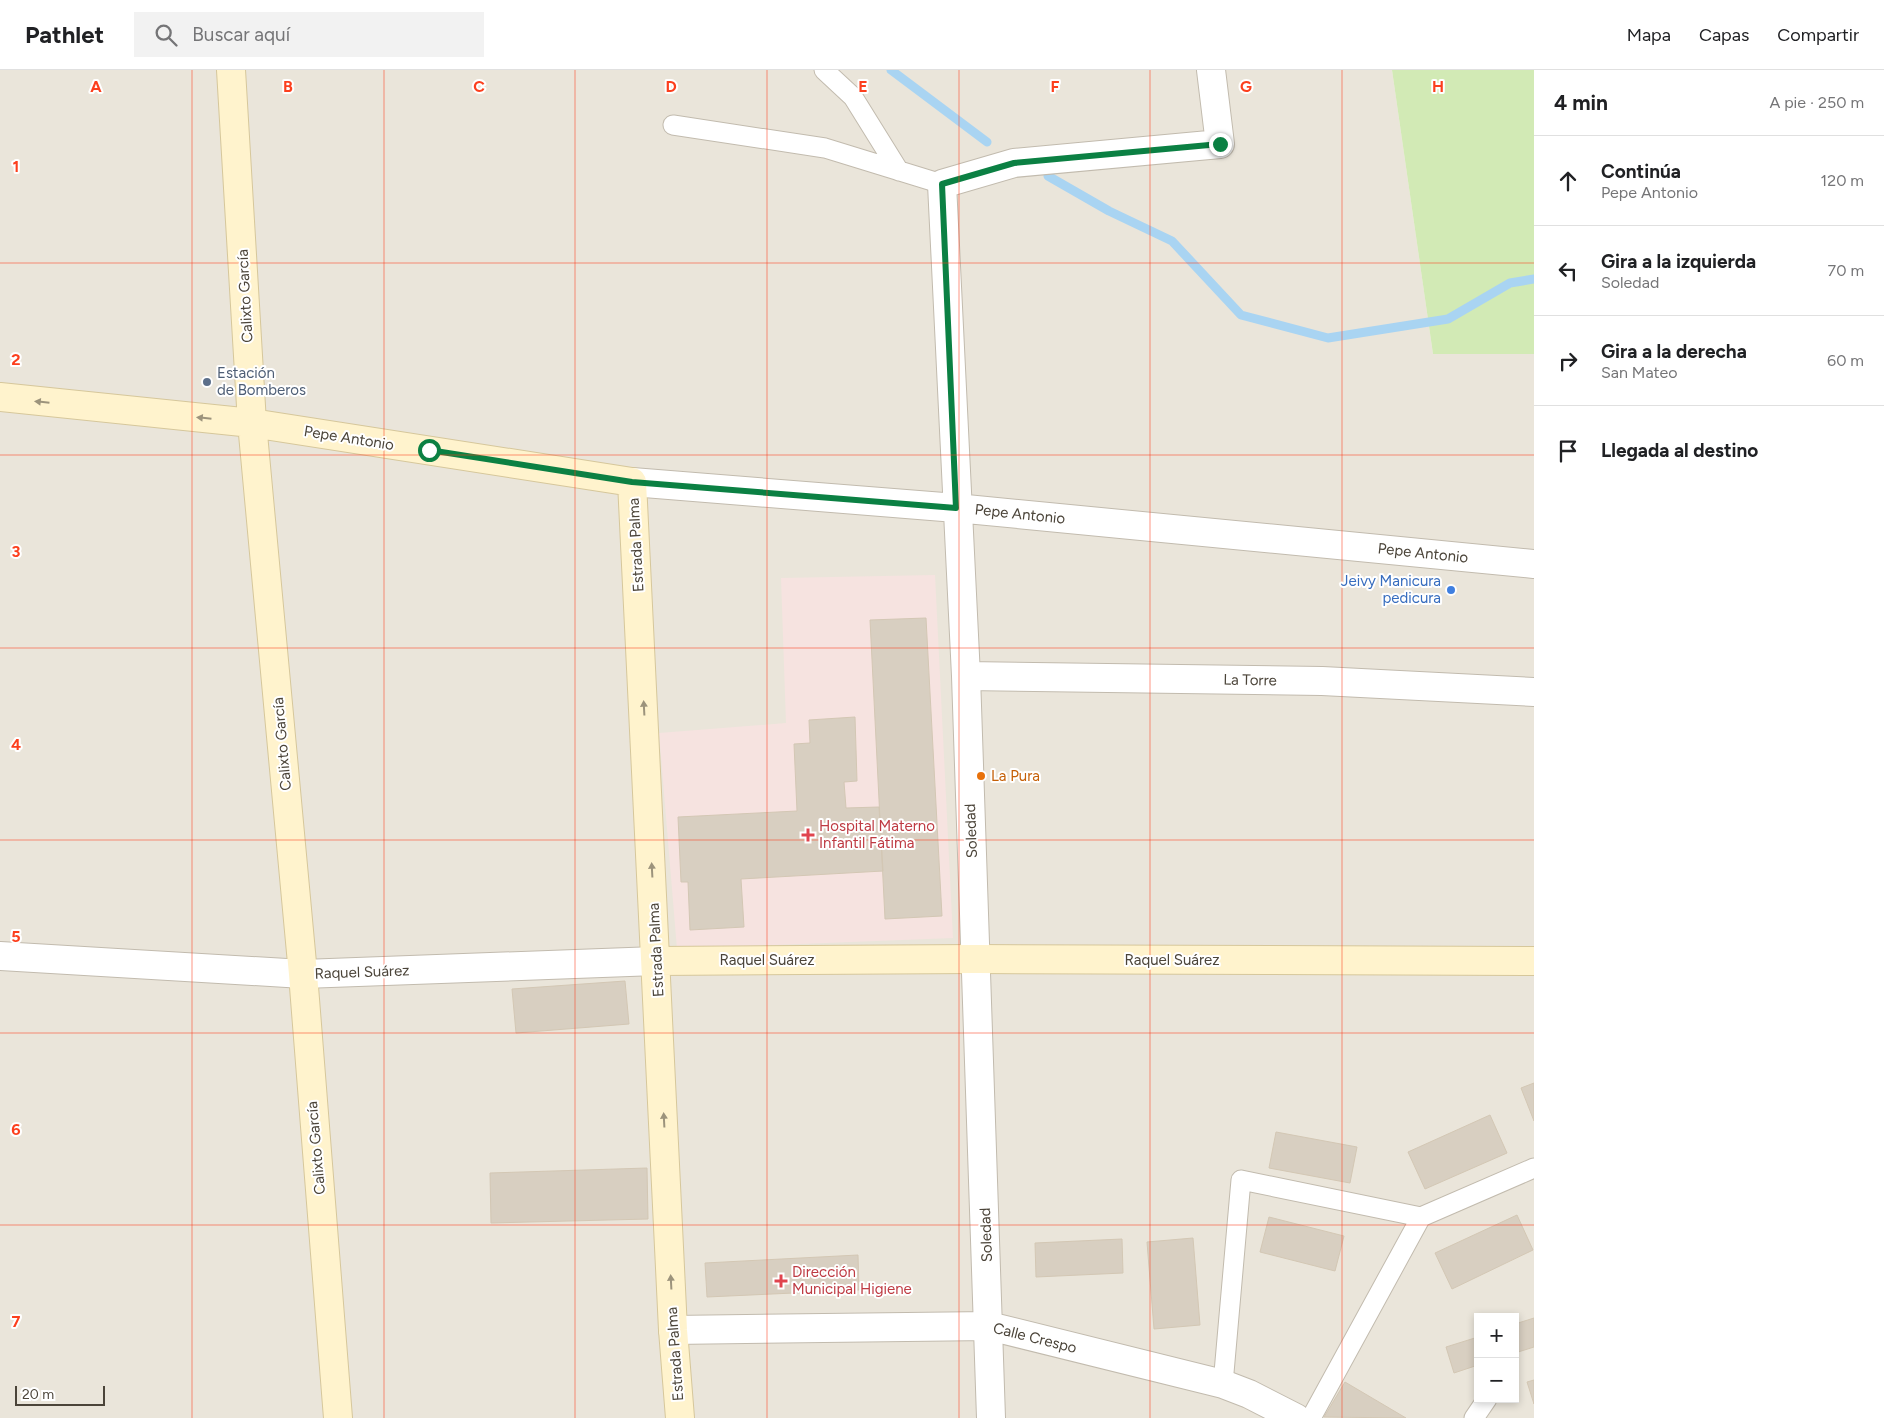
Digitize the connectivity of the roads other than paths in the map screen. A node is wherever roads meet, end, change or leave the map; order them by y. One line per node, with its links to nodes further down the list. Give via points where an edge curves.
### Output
1 (231, 70): 8 (street, Calixto García)
2 (824, 70): 5 (lane, via 853,97)
3 (1211, 70): 6 (street, via 1220,144 1014,163)
4 (673, 125): 5 (lane, via 825,148)
5 (899, 171): 6 (lane)
6 (942, 184): 10 (street, Soledad)
7 (0, 397): 8 (street, Pepe Antonio, one-way to 7)
8 (252, 424): 9 (street, Pepe Antonio); 18 (street, Calixto García)
9 (632, 482): 10 (street, Pepe Antonio); 16 (street, Estrada Palma, one-way to 9)
10 (956, 508): 11 (street, Pepe Antonio); 12 (street, Soledad)
11 (1534, 564)
12 (966, 676): 13 (street, La Torre, via 1322,681); 15 (street, Soledad)
13 (1534, 692)
14 (0, 956): 18 (street, Raquel Suárez)
15 (976, 959): 16 (street, Raquel Suárez); 17 (street, Raquel Suárez); 21 (street, Soledad)
16 (656, 961): 18 (street, Raquel Suárez); 22 (street, Estrada Palma, one-way to 16)
17 (1534, 961)
18 (303, 974): 25 (street, Calixto García)
19 (1534, 1168): 20 (lane)
20 (1421, 1217): 23 (lane, via 1241,1180); 29 (lane)
21 (989, 1326): 22 (street, Calle Crespo); 23 (street, Calle Crespo); 27 (street, Soledad)
22 (673, 1330): 26 (street, Estrada Palma)
23 (1222, 1384): 28 (street, Calle Crespo)
24 (1484, 1403): 30 (lane)
25 (338, 1418)
26 (680, 1418)
27 (991, 1418)
28 (1296, 1418)
29 (1311, 1418)
30 (1474, 1418)

